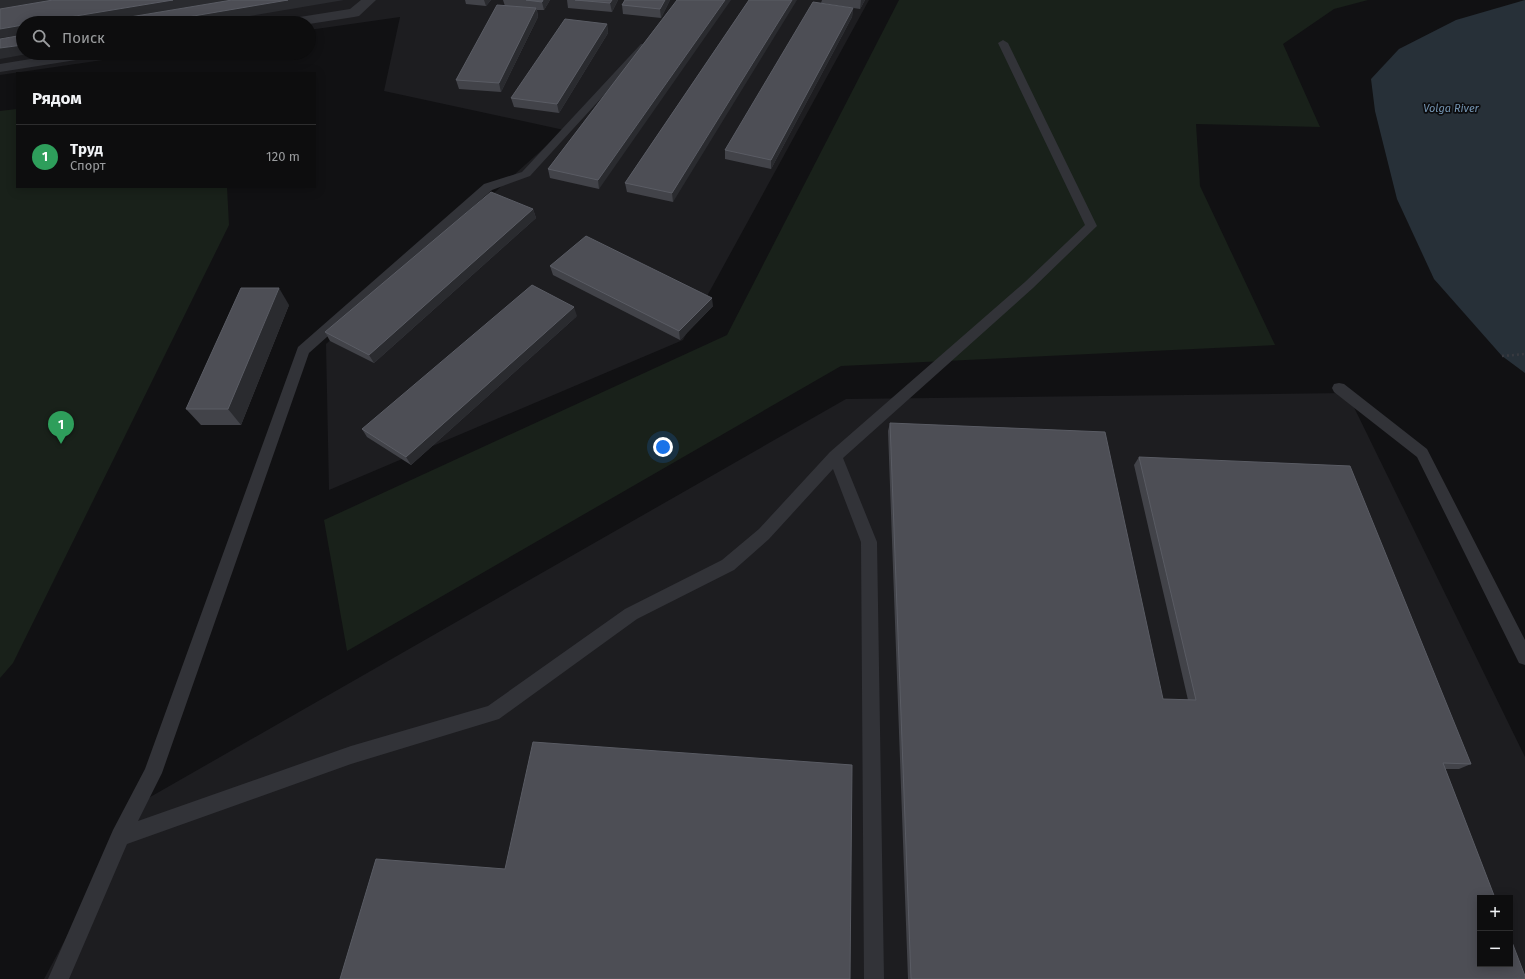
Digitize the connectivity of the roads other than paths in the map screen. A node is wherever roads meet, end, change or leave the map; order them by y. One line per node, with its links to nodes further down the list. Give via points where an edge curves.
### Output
1 (369, 0): 2 (street, via 354,13)
2 (316, 19)
3 (648, 42): 10 (lane, via 526,174 488,187 303,350 153,773)
4 (1003, 43): 8 (lane, via 1090,226 1029,285)
5 (51, 60): 6 (street)
6 (0, 68)
7 (1340, 388): 9 (lane, via 1422,453)
8 (835, 456): 10 (lane, via 764,534 728,566 631,614 493,713 351,755); 12 (lane, via 869,542)
9 (1525, 657)
10 (120, 837): 11 (lane)
11 (58, 979)
12 (874, 979)

